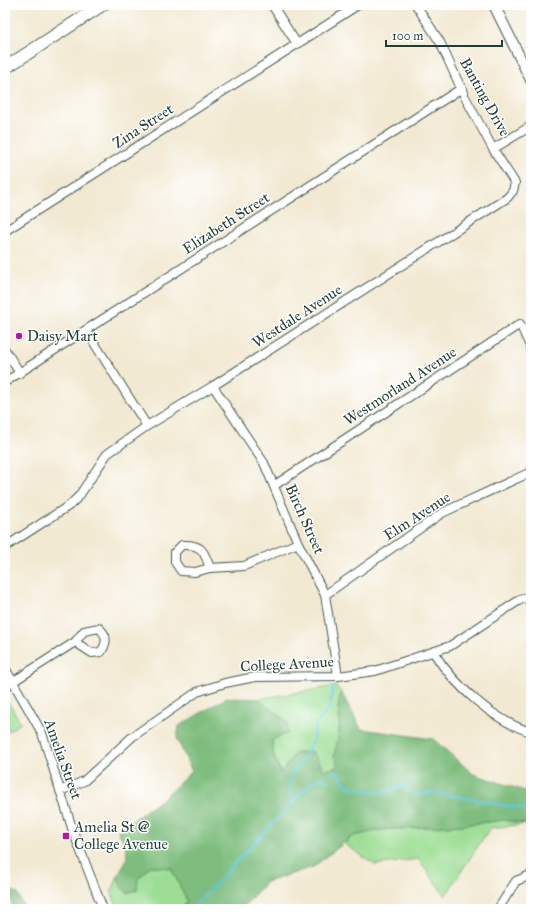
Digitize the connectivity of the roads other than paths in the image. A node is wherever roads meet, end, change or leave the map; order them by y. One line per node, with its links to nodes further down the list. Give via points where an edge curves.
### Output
1 (102, 5): 7 (main road)
2 (272, 5): 6 (street)
3 (358, 5): 6 (street)
4 (416, 5): 9 (street, Banting Drive, via 440,42)
5 (494, 5): 8 (street)
6 (297, 44): 12 (street, Zina Street)
7 (5, 68)
8 (531, 80)
9 (462, 88): 11 (street, Banting Drive); 13 (street, Elizabeth Street)
10 (531, 126): 11 (street, Banting Drive)
11 (493, 149): 18 (street, Westdale Avenue, via 515,182 513,191 507,198)
12 (5, 231)
13 (86, 330): 16 (street, Elizabeth Street); 19 (street)
14 (531, 348): 21 (street, Westmorland Avenue, via 520,324)
15 (5, 350): 16 (street)
16 (20, 373): 17 (street, Elizabeth Street)
17 (5, 382)
18 (213, 386): 19 (street, Westdale Avenue); 21 (street, Birch Street, via 264,463)
19 (147, 426): 23 (street, Westdale Avenue, via 107,454 70,505)
20 (531, 472): 25 (street, Elm Avenue, via 442,513)
21 (275, 486): 22 (street, Birch Street)
22 (298, 543): 24 (street, via 244,566); 25 (street, Birch Street)
23 (5, 547)
24 (210, 568): 24 (street, via 203,551 194,544 182,545 175,552 175,562 181,571 195,572)
25 (325, 595): 30 (street, Birch Street)
26 (531, 595): 28 (street, College Avenue, via 450,646)
27 (76, 642): 31 (street)
28 (434, 653): 30 (street, College Avenue, via 375,672); 32 (street, via 453,680 468,694 509,722)
29 (5, 668): 31 (street, Amelia Street)
30 (338, 676): 33 (street, College Avenue, via 255,677 197,692 132,737 84,781)
31 (14, 681): 33 (street, Amelia Street, via 42,733)
32 (531, 732)
33 (60, 791): 35 (street, Amelia Street)
34 (531, 875): 36 (street, via 516,881)
35 (103, 909)
36 (498, 909)

